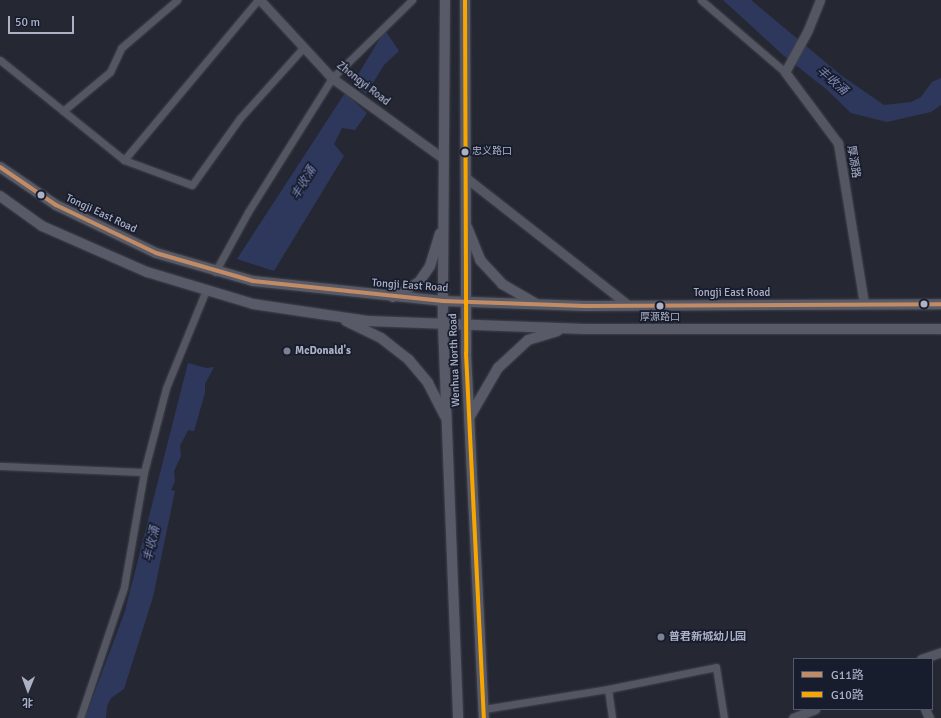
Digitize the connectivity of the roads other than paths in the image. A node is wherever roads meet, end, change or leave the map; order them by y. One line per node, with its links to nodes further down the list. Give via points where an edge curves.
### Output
1 (178, 0): 12 (street, via 121,48 110,72)
2 (259, 0): 8 (street, Zhongyi Road); 14 (street)
3 (412, 0): 11 (street)
4 (445, 0): 13 (main road, Wenhua North Road)
5 (464, 0): 16 (main road, Wenhua North Road)
6 (701, 0): 10 (street)
7 (820, 0): 10 (street, via 808,30)
8 (304, 47): 11 (street, Zhongyi Road); 14 (street, via 240,118 192,185)
9 (0, 60): 12 (street)
10 (784, 72): 26 (street, 厚源路, via 838,143)
11 (335, 80): 13 (street, Zhongyi Road); 20 (street, via 248,212)
12 (63, 111): 14 (street)
13 (444, 159): 18 (main road, Wenhua North Road)
14 (124, 160)
15 (0, 167): 20 (main road, Tongji East Road, via 56,206 156,253)
16 (465, 177): 19 (main road, Wenhua North Road); 28 (street)
17 (0, 196): 21 (main road, via 42,226 147,272)
18 (444, 223): 22 (main road, via 430,266 419,282); 23 (main road, Wenhua North Road)
19 (465, 223): 24 (main road, Wenhua North Road); 25 (main road, via 480,260 502,284)
20 (215, 272): 22 (main road, Tongji East Road, via 253,281)
21 (206, 290): 29 (main road, via 253,304); 37 (street, via 166,388)
22 (393, 297): 23 (main road, Tongji East Road)
23 (443, 301): 24 (main road, Tongji East Road); 30 (main road, Wenhua North Road)
24 (465, 302): 25 (main road, Tongji East Road); 31 (main road, Wenhua North Road)
25 (537, 304): 28 (main road, Tongji East Road)
26 (864, 304): 27 (main road, Tongji East Road); 28 (main road, Tongji East Road)
27 (941, 304)
28 (628, 305)
29 (337, 316): 30 (main road, via 368,321); 35 (main road, via 381,338 409,360 428,383)
30 (443, 324): 31 (main road); 35 (main road, Wenhua North Road)
31 (466, 325): 32 (main road); 34 (main road, Wenhua North Road)
32 (567, 329): 33 (main road); 34 (main road, via 528,340 498,368)
33 (941, 329)
34 (469, 418): 42 (main road, Wenhua North Road)
35 (447, 421): 44 (main road, Wenhua North Road)
36 (0, 466): 37 (street)
37 (144, 472): 43 (street, via 124,587)
38 (941, 652): 39 (street)
39 (924, 658)
40 (608, 689): 42 (street); 45 (street); 46 (street, via 716,667)
41 (813, 710): 47 (street)
42 (484, 714)
43 (80, 718)
44 (458, 718)
45 (612, 718)
46 (724, 718)
47 (793, 718)

